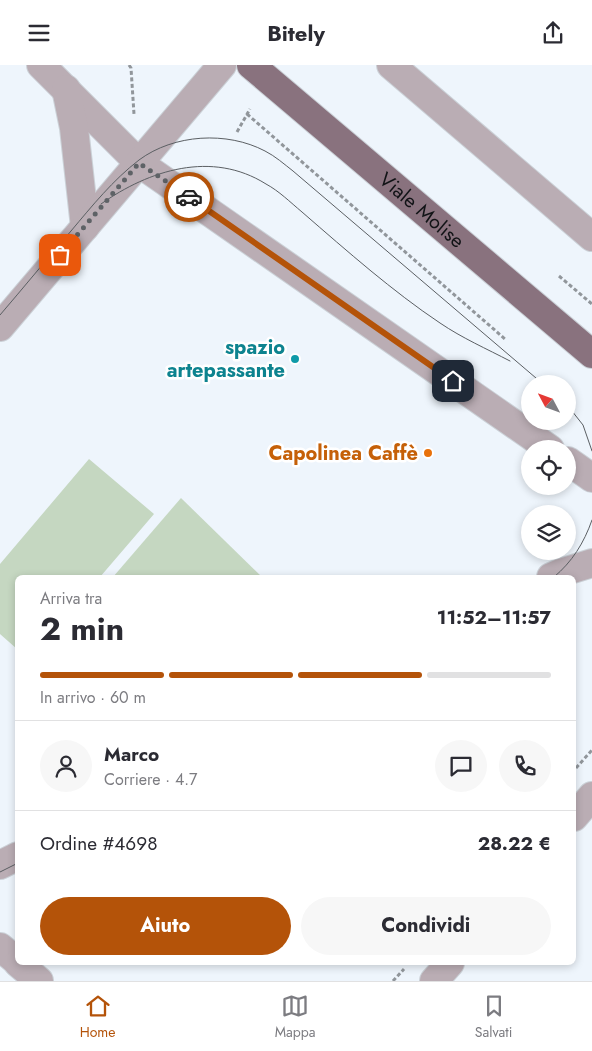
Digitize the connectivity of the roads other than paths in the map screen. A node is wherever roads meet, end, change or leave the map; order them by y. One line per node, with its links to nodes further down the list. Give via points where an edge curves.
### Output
1 (41, 65): 5 (street)
2 (222, 65): 6 (street)
3 (251, 65): 10 (main road, Viale Molise)
4 (391, 65): 8 (street)
5 (66, 89): 6 (street); 7 (street, via 74,128)
6 (139, 163): 7 (street); 11 (street)
7 (85, 227): 9 (street)
8 (592, 237)
9 (0, 327)
10 (592, 354)
11 (537, 440)
12 (576, 467): 13 (street)
13 (592, 478)
14 (592, 563): 15 (street)
15 (555, 575)
16 (592, 796): 17 (street)
17 (576, 815)
18 (15, 858): 19 (street)
19 (0, 865)
20 (0, 947): 21 (street)
21 (15, 960)
22 (21, 965): 24 (street)
23 (448, 965): 25 (street)
24 (39, 981)
25 (434, 981)

